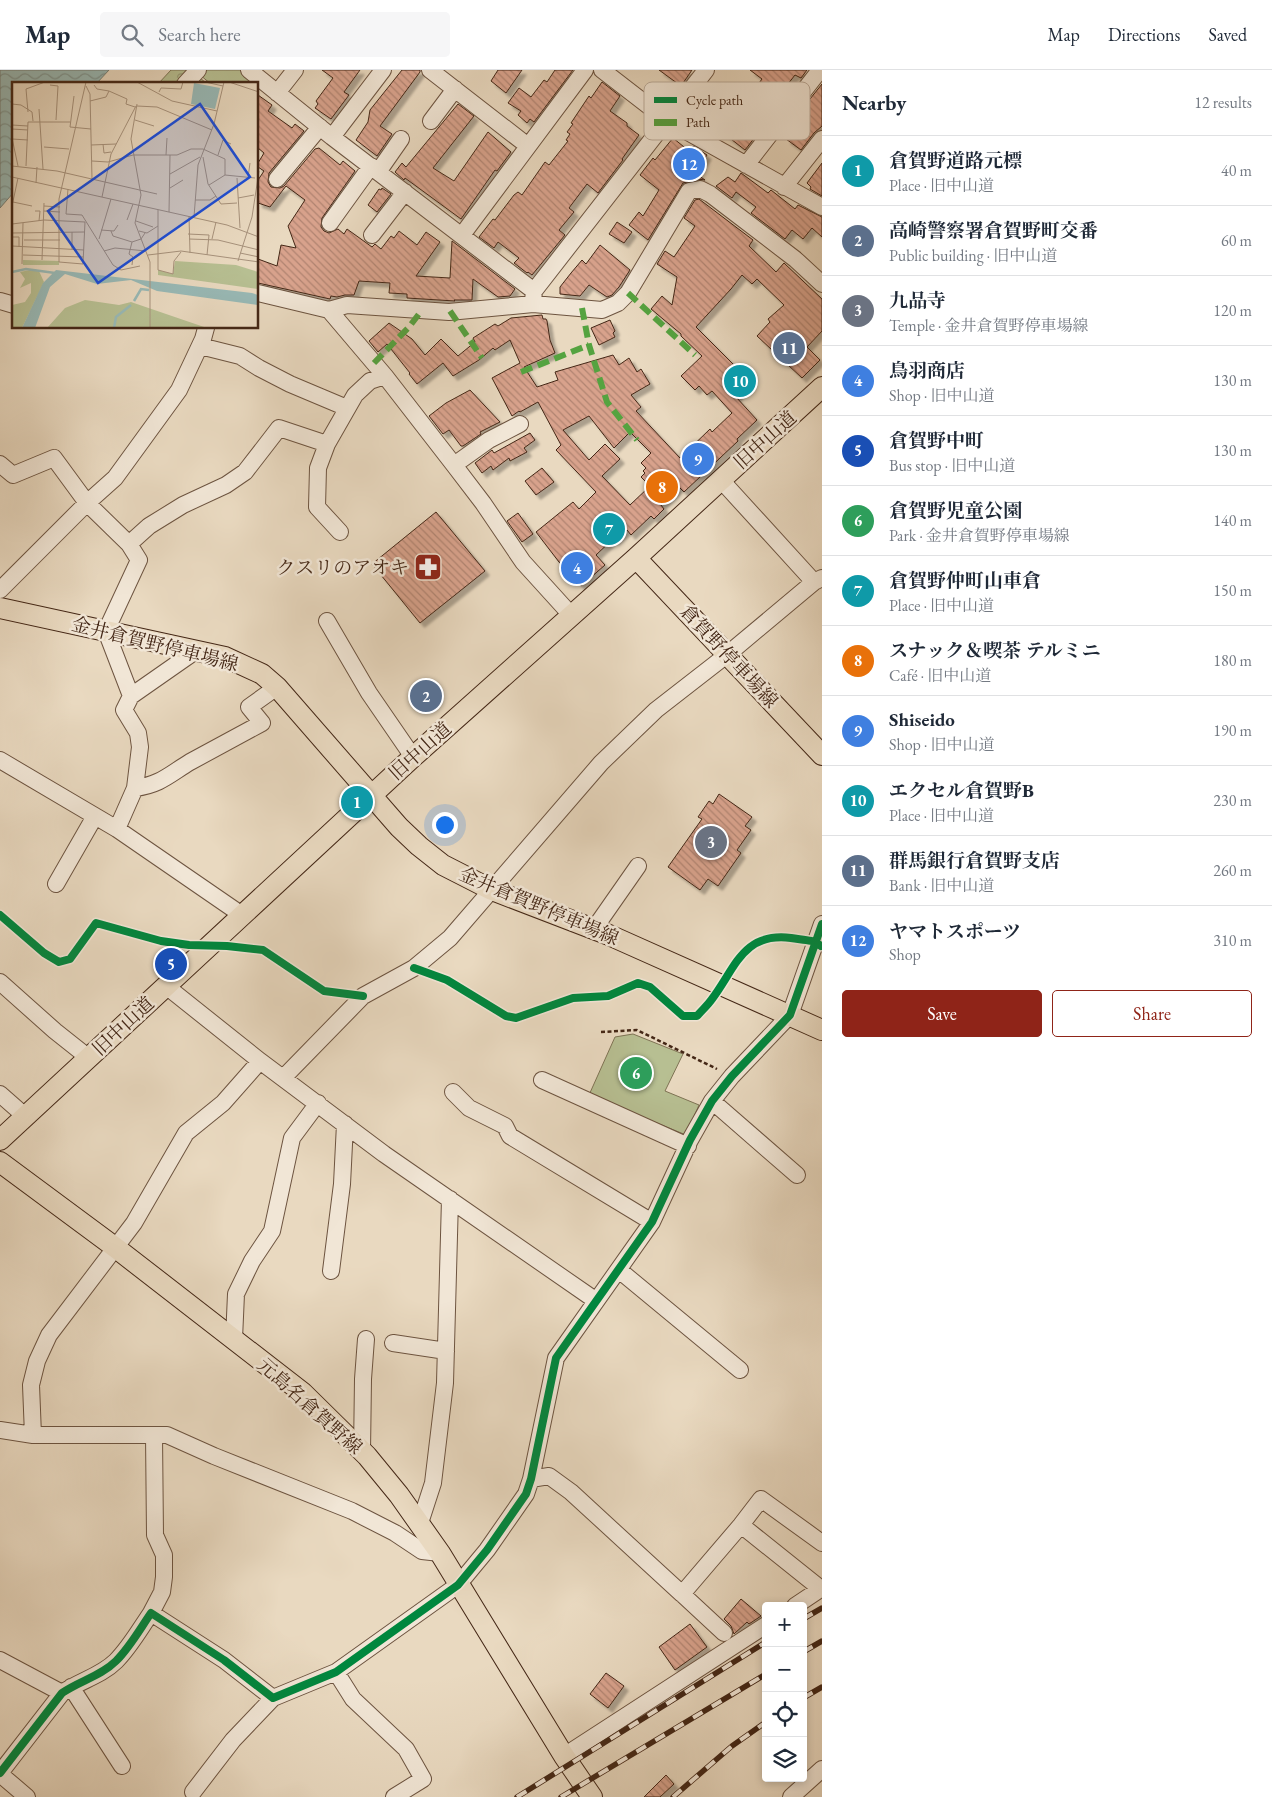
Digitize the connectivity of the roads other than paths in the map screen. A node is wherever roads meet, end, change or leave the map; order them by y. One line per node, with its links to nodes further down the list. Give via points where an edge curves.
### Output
1 (198, 70): 10 (street)
2 (249, 70): 14 (street)
3 (295, 70): 14 (street)
4 (383, 70): 17 (street)
5 (430, 70): 13 (street)
6 (585, 70): 23 (street)
7 (602, 70): 15 (street)
8 (706, 70): 11 (street)
9 (820, 70): 12 (street)
10 (187, 82)
11 (697, 82)
12 (810, 83)
13 (455, 89): 16 (street); 23 (street)
14 (278, 93): 17 (street)
15 (644, 102)
16 (431, 121)
17 (326, 132): 25 (street); 26 (street)
18 (401, 139): 25 (street)
19 (822, 139): 27 (street)
20 (654, 140): 35 (street)
21 (702, 140): 24 (street)
22 (765, 140): 24 (street)
23 (528, 146): 31 (street)
24 (746, 165): 27 (street)
25 (375, 169): 28 (street); 30 (street)
26 (277, 179)
27 (784, 187): 29 (street)
28 (405, 192): 31 (street); 32 (street)
29 (822, 207)
30 (330, 223)
31 (462, 234): 35 (street)
32 (372, 235)
33 (822, 284): 35 (street, via 796,258 700,189 689,191 628,293 618,302 602,310)
34 (259, 293): 36 (street)
35 (534, 298): 36 (street, via 449,312 347,305)
36 (329, 310): 39 (street)
37 (206, 329): 38 (street)
38 (200, 346): 41 (street, via 240,356 290,384); 47 (street, via 174,396 115,478)
39 (385, 376): 41 (street, via 370,381); 45 (street)
40 (822, 388): 46 (main road, 旧中山道)
41 (347, 408): 43 (street)
42 (520, 424): 45 (street, via 489,440)
43 (326, 444): 48 (street, via 318,468 317,507); 49 (street, via 279,428 245,472 149,526)
44 (0, 464): 47 (street, via 13,475 54,458)
45 (454, 465): 54 (street, via 523,562)
46 (721, 480): 50 (main road, 旧中山道); 51 (street)
47 (87, 503): 49 (street); 52 (street)
48 (340, 532)
49 (129, 544): 56 (street, via 139,560)
50 (636, 558): 54 (main road, 旧中山道); 58 (main road, 倉賀野停車場線)
51 (818, 580): 58 (street)
52 (0, 590)
53 (0, 608): 56 (main road, 金井倉賀野停車場線)
54 (572, 616): 62 (main road, 旧中山道)
55 (327, 620): 62 (street, via 369,693)
56 (106, 631): 57 (main road, 金井倉賀野停車場線); 60 (street)
57 (194, 652): 59 (main road, 金井倉賀野停車場線, via 243,664); 60 (street)
58 (728, 654): 61 (main road, 倉賀野停車場線); 70 (street, via 656,710 601,763)
59 (278, 687): 64 (street, via 249,707 262,723 162,781); 65 (main road, 金井倉賀野停車場線)
60 (131, 696): 64 (street, via 124,710 138,733 140,747)
61 (822, 755)
62 (413, 757): 65 (main road, 旧中山道)
63 (0, 760): 66 (street)
64 (135, 788): 67 (street)
65 (372, 795): 70 (main road, 金井倉賀野停車場線, via 398,827 431,856); 71 (main road, 旧中山道)
66 (95, 816): 67 (street); 69 (street)
67 (117, 829): 71 (street)
68 (638, 866): 73 (street)
69 (56, 884)
70 (492, 890): 73 (main road, 金井倉賀野停車場線); 80 (street, via 450,938 414,968 364,996)
71 (242, 915): 75 (main road, 旧中山道)
72 (822, 924): 76 (street)
73 (594, 929): 76 (main road, 金井倉賀野停車場線)
74 (0, 982): 78 (street)
75 (166, 986): 78 (main road, 旧中山道); 79 (street)
76 (790, 1016): 77 (main road, 金井倉賀野停車場線); 84 (street)
77 (822, 1030)
78 (89, 1058): 86 (main road, 旧中山道)
79 (260, 1061): 80 (street); 94 (street, via 223,1103 186,1133)
80 (283, 1078): 85 (street)
81 (542, 1080): 89 (street)
82 (453, 1092): 93 (street, via 469,1108 505,1126 510,1136)
83 (0, 1094): 86 (street)
84 (712, 1101): 89 (street); 91 (street)
85 (318, 1103): 87 (street); 98 (street, via 292,1138 272,1231 236,1294)
86 (25, 1116): 88 (main road, 旧中山道)
87 (345, 1124): 92 (street); 96 (street, via 342,1184)
88 (0, 1140)
89 (688, 1146): 93 (street)
90 (0, 1162): 94 (main road, 元島名倉賀野線)
91 (796, 1175)
92 (450, 1199): 97 (street); 101 (street)
93 (652, 1222): 95 (street)
94 (116, 1248): 98 (main road, 元島名倉賀野線); 104 (street, via 49,1335 37,1361 32,1385)
95 (619, 1270): 97 (street); 102 (street)
96 (331, 1271)
97 (596, 1300): 107 (street, via 556,1358)
98 (234, 1339): 106 (main road, 元島名倉賀野線, via 303,1394)
99 (366, 1339): 106 (street)
100 (393, 1343): 101 (street)
101 (446, 1351): 108 (street, via 433,1482)
102 (740, 1370)
103 (0, 1430): 104 (street)
104 (33, 1435): 105 (street)
105 (154, 1436): 111 (street, via 167,1435 352,1510 422,1551); 116 (street, via 156,1535 164,1555 164,1576 162,1592)
106 (362, 1451): 108 (main road, 元島名倉賀野線)
107 (531, 1479): 112 (street, via 526,1494); 114 (street, via 549,1476 571,1492)
108 (420, 1523): 111 (main road, 元島名倉賀野線)
109 (741, 1525): 110 (street, via 761,1499); 113 (street); 114 (street)
110 (822, 1543)
111 (440, 1553): 112 (main road, 元島名倉賀野線)
112 (458, 1585): 120 (street); 123 (main road, 元島名倉賀野線)
113 (822, 1589): 115 (street)
114 (682, 1594): 118 (street)
115 (801, 1602)
116 (152, 1613): 121 (street, via 116,1661); 122 (street, via 224,1660)
117 (762, 1628): 123 (street)
118 (724, 1633)
119 (0, 1660): 121 (street)
120 (336, 1672): 122 (street); 129 (street, via 353,1699 406,1749 423,1780)
121 (66, 1690): 124 (street); 126 (street)
122 (273, 1698): 127 (street, via 232,1740)
123 (564, 1756): 130 (main road, 元島名倉賀野線)
124 (122, 1766)
125 (822, 1770): 131 (street)
126 (0, 1774): 128 (street)
127 (193, 1792)
128 (27, 1797)
129 (394, 1797)
130 (592, 1797)
131 (791, 1797)

